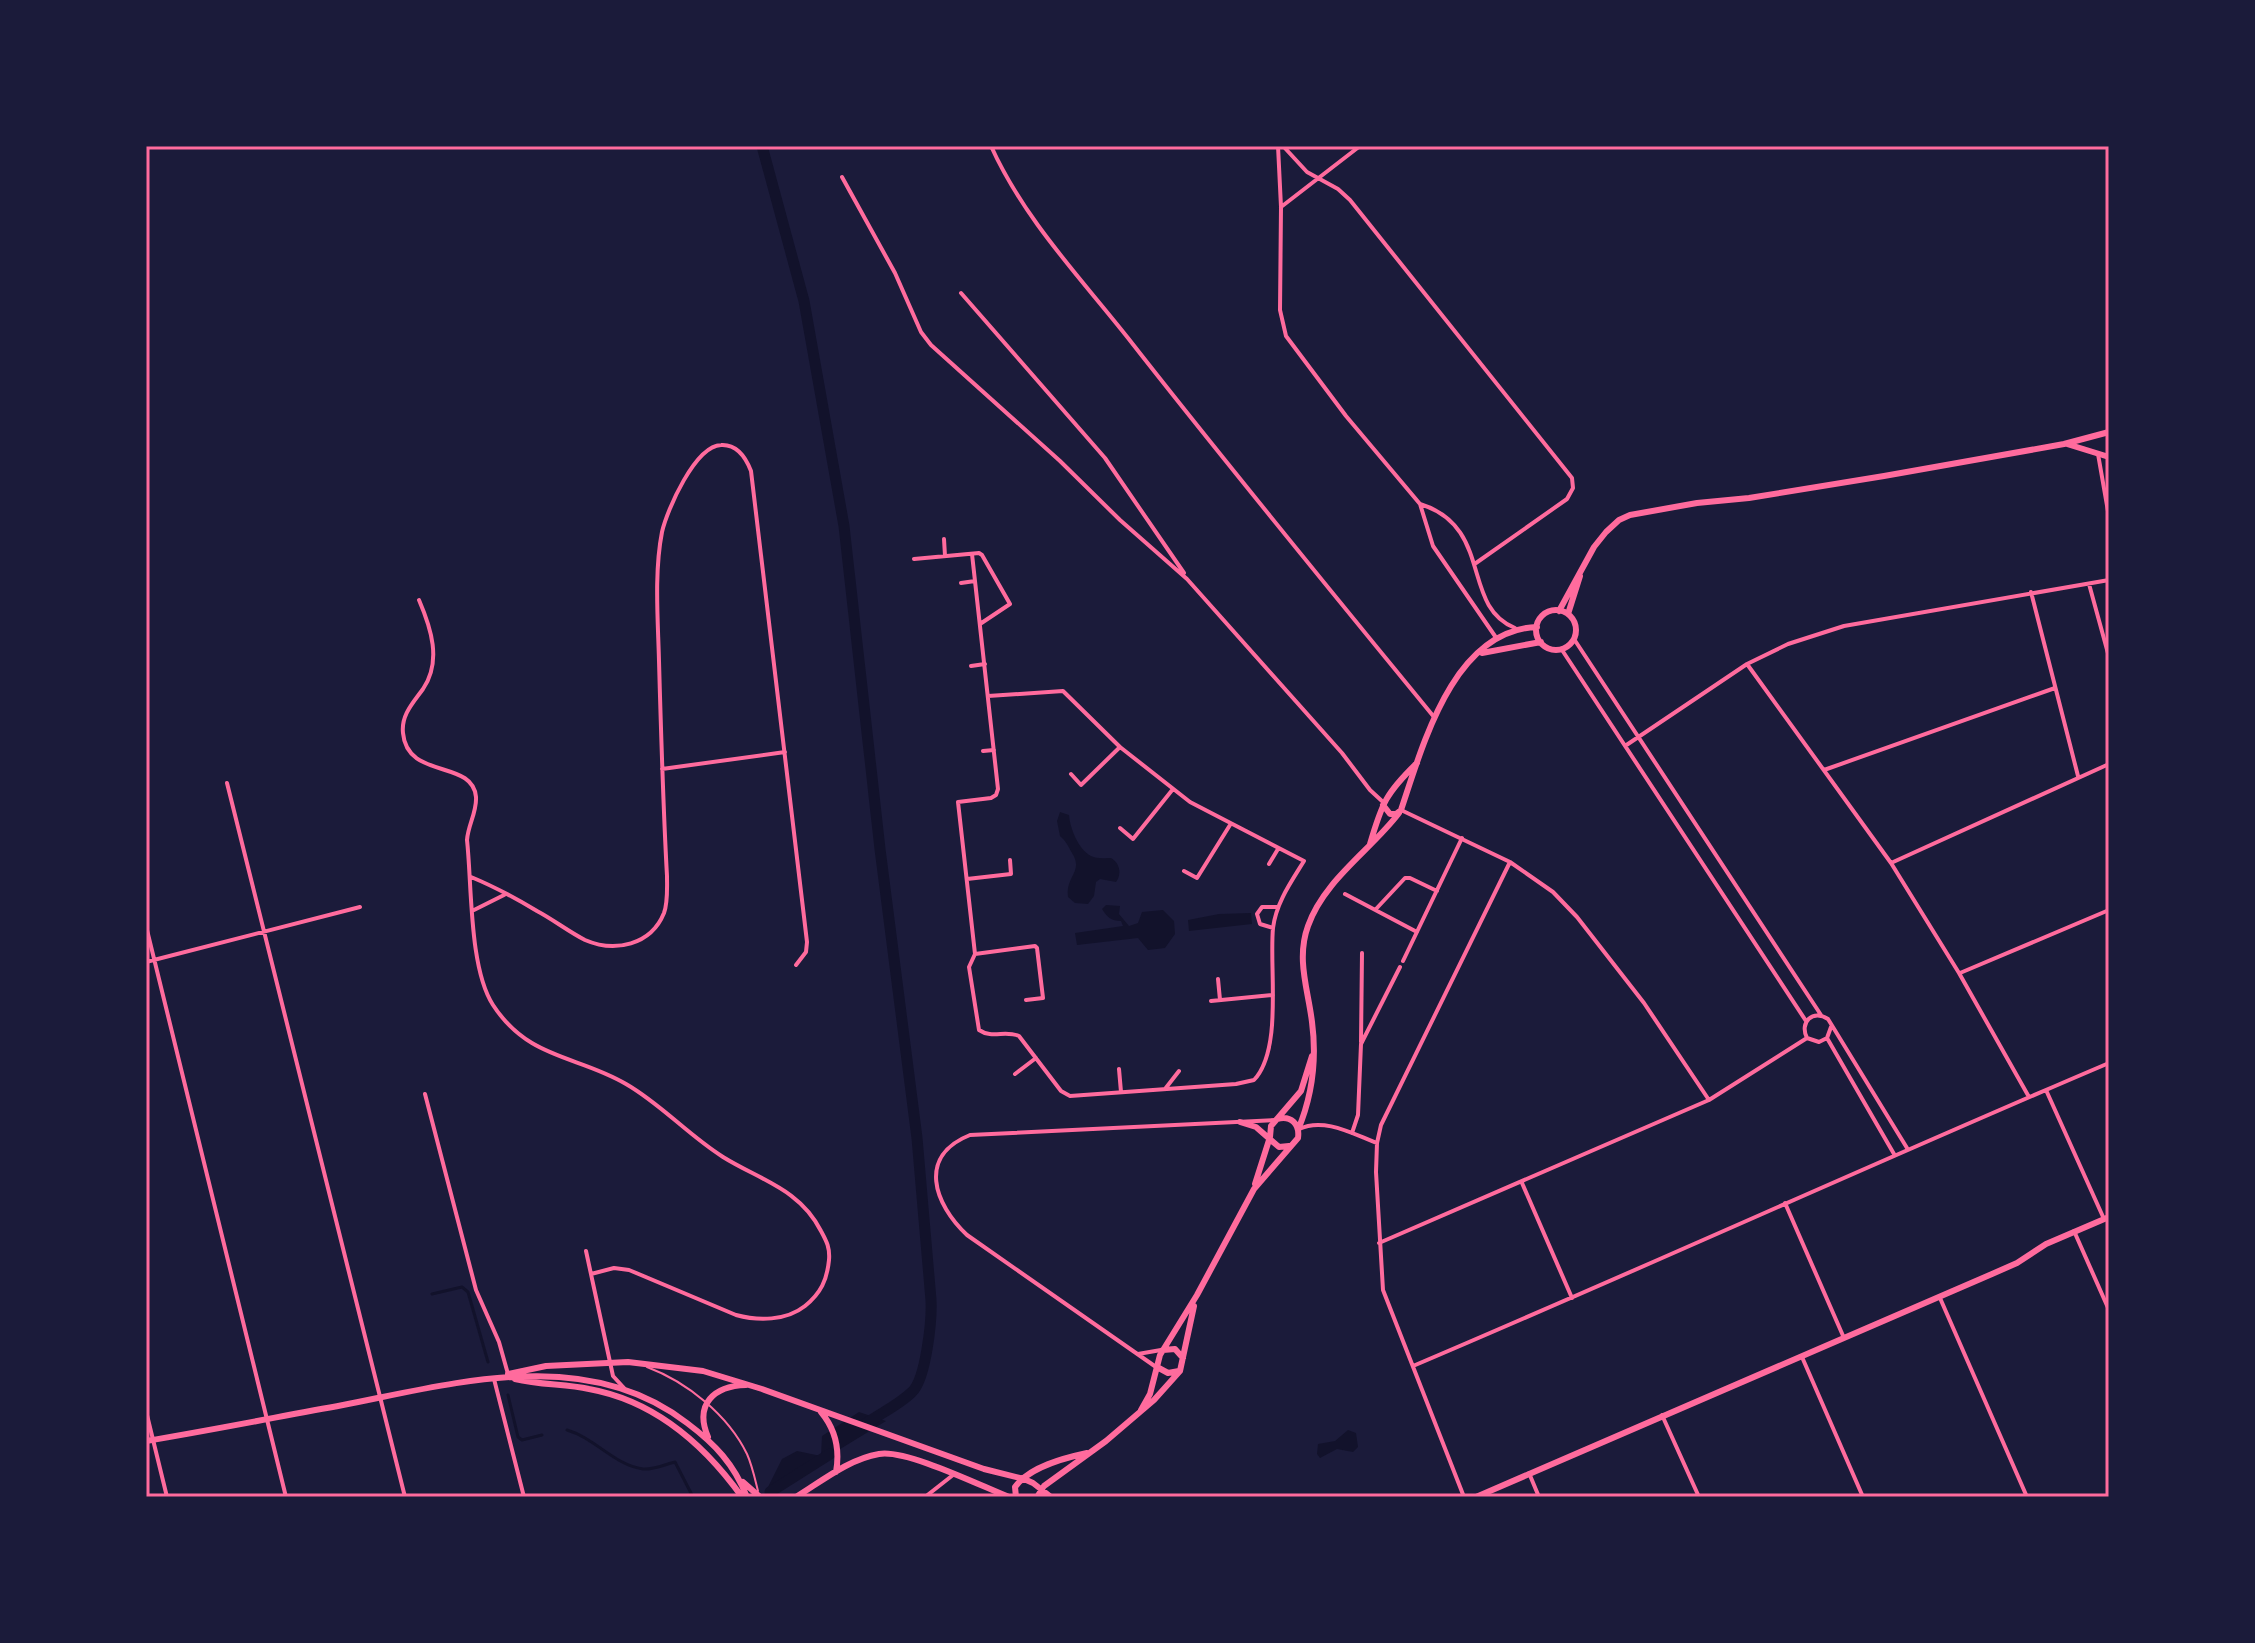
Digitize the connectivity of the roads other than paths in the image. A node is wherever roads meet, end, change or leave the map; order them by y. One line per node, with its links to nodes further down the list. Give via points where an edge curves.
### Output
1 (991, 146): 44 (street, via 1042,234)
2 (1280, 146): 5 (street); 6 (street)
3 (1360, 146): 5 (street)
4 (842, 177): 21 (street, via 931,345)
5 (1317, 180): 6 (street); 19 (street, via 1350,200 1572,478 1567,499)
6 (1281, 207): 13 (street, via 1280,310 1286,336)
7 (961, 293): 21 (street, via 1126,484)
8 (2109, 432): 9 (street)
9 (2099, 434): 10 (street); 11 (street, via 2094,442)
10 (2064, 444): 11 (street); 20 (street, via 1630,515 1606,532)
11 (2098, 454): 12 (street); 14 (street)
12 (2109, 457)
13 (1420, 504): 19 (street, via 1451,520); 33 (street, via 1433,546)
14 (2109, 517)
15 (944, 539): 17 (street)
16 (972, 554): 17 (street); 23 (street); 30 (street, via 982,555 1010,604)
17 (945, 556): 18 (street)
18 (914, 559)
19 (1476, 563): 32 (street, via 1480,591 1502,623)
20 (1580, 573): 28 (street); 29 (street)
21 (1187, 579): 60 (street)
22 (2109, 580): 25 (street)
23 (975, 581): 24 (street); 30 (street)
24 (961, 583)
25 (2089, 584): 26 (street); 38 (street)
26 (2031, 592): 40 (street, via 1844,626); 42 (street)
27 (419, 600): 72 (street, via 434,645 432,665 426,685 403,720 403,735 414,757 472,784 475,809 467,840)
28 (1559, 611): 29 (street); 31 (street, via 1543,616)
29 (1568, 614): 34 (street, via 1575,623)
30 (980, 624): 39 (street)
31 (1537, 627): 32 (street); 35 (street)
32 (1515, 628): 33 (street)
33 (1497, 639): 37 (street)
34 (1574, 639): 36 (street); 45 (street)
35 (1541, 642): 36 (street); 37 (street)
36 (1562, 650): 46 (street)
37 (1478, 654): 44 (street, via 1451,685)
38 (2109, 657)
39 (985, 664): 41 (street); 43 (street)
40 (1747, 664): 45 (street); 54 (street)
41 (971, 666)
42 (2055, 688): 54 (street); 56 (street)
43 (988, 696): 47 (street, via 1063,691); 48 (street)
44 (1434, 717): 51 (street)
45 (1640, 736): 46 (street); 99 (street)
46 (1625, 746): 100 (street)
47 (1120, 747): 55 (street, via 1081,785); 58 (street)
48 (994, 750): 49 (street); 73 (street, via 996,795 958,802)
49 (983, 751)
50 (785, 752): 53 (street); 53 (street, via 751,471 735,448 722,445 693,462 662,531); 91 (street, via 807,942)
51 (1418, 761): 59 (street); 61 (street)
52 (2109, 764): 56 (street)
53 (662, 769): 76 (street, via 667,897 664,914 646,938 602,945)
54 (1824, 770): 69 (street)
55 (1071, 774)
56 (2078, 777): 69 (street)
57 (227, 783): 84 (street)
58 (1173, 789): 62 (street); 63 (street, via 1133,839)
59 (1389, 795): 60 (street); 61 (street, via 1399,796)
60 (1383, 803): 61 (street, via 1390,814); 65 (street)
61 (1401, 809): 64 (street); 65 (street)
62 (1230, 825): 66 (street); 71 (street, via 1197,878)
63 (1120, 828)
64 (1462, 838): 68 (street); 74 (street)
65 (1370, 844): 105 (street, via 1322,899 1307,926 1303,973)
66 (1278, 849): 70 (street); 78 (street, via 1304,861)
67 (1010, 860): 73 (street, via 1011,874)
68 (1510, 862): 116 (street, via 1547,886 1577,917 1644,1003); 122 (street, via 1381,1125)
69 (1891, 863): 93 (street)
70 (1269, 864)
71 (1184, 871)
72 (471, 877): 76 (street); 80 (street)
73 (967, 879): 87 (street)
74 (1437, 891): 79 (street, via 1405,878); 85 (street)
75 (1345, 894): 79 (street)
76 (504, 895): 80 (street)
77 (360, 907): 84 (street)
78 (1278, 907): 83 (street); 83 (street, via 1262,907 1257,914 1260,924)
79 (1376, 909): 85 (street)
80 (473, 910): 133 (street, via 475,949 486,991 517,1034 561,1059 623,1082 720,1155 794,1196 809,1210 830,1249 828,1275 818,1296 800,1310 765,1319 736,1315 629,1270)
81 (2109, 910): 93 (street)
82 (146, 926): 88 (street)
83 (1273, 928): 95 (street)
84 (264, 932): 88 (street); 150 (street)
85 (1417, 932): 89 (street)
86 (1362, 953): 104 (street)
87 (975, 954): 96 (street, via 1035,946 1043,998); 106 (street, via 969,967 979,1030 987,1035 1015,1034)
88 (154, 960): 90 (street); 156 (street)
89 (1403, 961)
90 (146, 962)
91 (796, 965)
92 (1400, 967): 104 (street)
93 (1959, 973): 115 (street)
94 (1218, 979): 97 (street)
95 (1273, 995): 97 (street); 111 (street, via 1264,1064 1254,1080)
96 (1026, 1000)
97 (1220, 1000): 98 (street)
98 (1211, 1001)
99 (1821, 1015): 100 (street); 101 (street)
100 (1806, 1021): 102 (street)
101 (1831, 1027): 103 (street); 124 (street)
102 (1807, 1038): 103 (street); 116 (street)
103 (1827, 1038): 125 (street)
104 (1361, 1044): 120 (street, via 1358,1115)
105 (1314, 1049): 117 (street, via 1301,1091); 119 (street, via 1313,1088)
106 (1036, 1058): 110 (street); 113 (street, via 1070,1096)
107 (2109, 1063): 112 (street)
108 (1119, 1069): 113 (street)
109 (1179, 1071): 111 (street)
110 (1015, 1074)
111 (1165, 1089): 113 (street)
112 (2046, 1090): 115 (street); 129 (street)
113 (1121, 1092)
114 (425, 1094): 147 (street, via 476,1290 499,1342)
115 (2029, 1097): 124 (street)
116 (1709, 1100): 126 (street)
117 (1277, 1119): 118 (street); 119 (street, via 1290,1119); 121 (street)
118 (1240, 1122): 121 (street); 140 (street, via 970,1135 946,1147 940,1157 938,1194 953,1222)
119 (1298, 1130): 120 (street, via 1317,1124); 123 (street)
120 (1352, 1133): 122 (street)
121 (1270, 1137): 123 (street, via 1279,1147); 127 (street)
122 (1377, 1143): 131 (street)
123 (1292, 1145): 127 (street)
124 (1907, 1148): 125 (street)
125 (1894, 1154): 128 (street)
126 (1522, 1183): 131 (street); 136 (street)
127 (1254, 1189): 134 (street)
128 (1785, 1203): 136 (street); 138 (street)
129 (2106, 1218): 130 (street)
130 (2074, 1230): 135 (street, via 2017,1263); 137 (street)
131 (1379, 1243): 145 (street, via 1383,1290)
132 (586, 1251): 133 (street)
133 (591, 1274): 143 (street)
134 (1197, 1295): 139 (street); 144 (street)
135 (1939, 1297): 138 (street); 183 (street)
136 (1572, 1298): 145 (street)
137 (2109, 1310)
138 (1844, 1338): 141 (street)
139 (1163, 1350): 140 (street); 144 (street, via 1178,1351); 146 (street)
140 (1138, 1354): 146 (street)
141 (1802, 1357): 155 (street); 182 (street)
142 (635, 1362): 143 (street); 148 (street); 151 (lane, via 673,1379)
143 (610, 1363): 147 (street, via 546,1366); 149 (street)
144 (1182, 1365): 146 (street, via 1172,1373); 153 (street)
145 (1413, 1366): 178 (street)
146 (1157, 1367): 153 (street)
147 (501, 1376): 149 (street, via 582,1379); 150 (street); 169 (street); 170 (street, via 592,1389 636,1403 694,1441)
148 (750, 1385): 151 (street, via 723,1389); 152 (street)
149 (624, 1388): 157 (street, via 670,1411)
150 (381, 1397): 156 (street); 168 (street)
151 (707, 1403): 157 (street, via 703,1422); 171 (lane, via 746,1452)
152 (818, 1410): 160 (street, via 837,1444); 164 (street)
153 (1141, 1410): 159 (street)
154 (146, 1411): 158 (street)
155 (1662, 1415): 161 (street); 181 (street)
156 (267, 1419): 158 (street); 167 (street)
157 (709, 1440): 163 (street)
158 (150, 1441): 166 (street)
159 (1091, 1452): 164 (street, via 1055,1461); 165 (street)
160 (836, 1472): 162 (street, via 888,1453); 172 (street)
161 (1529, 1473): 179 (street); 180 (street)
162 (953, 1475): 173 (street); 174 (street)
163 (739, 1476): 170 (street); 171 (street)
164 (1024, 1479): 165 (street); 175 (street, via 1015,1487)
165 (1041, 1489): 176 (street); 177 (street)
166 (167, 1497)
167 (286, 1497)
168 (405, 1497)
169 (524, 1497)
170 (744, 1497)
171 (759, 1497)
172 (796, 1497)
173 (925, 1497)
174 (1009, 1497)
175 (1016, 1497)
176 (1037, 1497)
177 (1051, 1497)
178 (1464, 1497)
179 (1476, 1497)
180 (1539, 1497)
181 (1699, 1497)
182 (1863, 1497)
183 (2027, 1497)

